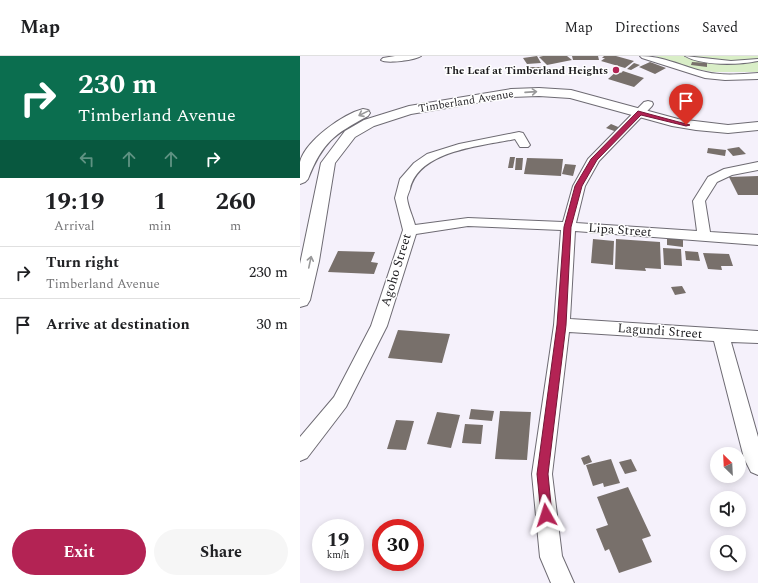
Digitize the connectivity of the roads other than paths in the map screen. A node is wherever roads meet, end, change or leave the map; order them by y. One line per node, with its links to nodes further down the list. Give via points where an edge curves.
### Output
1 (416, 56): 4 (street)
2 (645, 56): 6 (street, via 705,74)
3 (687, 56): 5 (lane, via 708,61 742,63)
4 (386, 60)
5 (758, 60)
6 (758, 76)
7 (401, 100): 9 (street, Timberland Avenue, via 512,82 546,82 581,85)
8 (380, 106): 14 (street, one-way to 14, via 334,128 314,148)
9 (644, 108): 10 (street, Timberland Avenue, via 714,116); 11 (street, Timberland Avenue, via 677,123 728,128); 15 (street, via 594,159 579,186); 16 (street, Timberland Avenue, one-way to 9, via 328,162 350,134 375,120 410,110 511,93 571,94)
10 (750, 114)
11 (758, 126)
12 (524, 145): 17 (street, Agoho Street, via 519,135 459,147 431,156 406,180 401,198)
13 (758, 166): 18 (street, via 728,172 712,180 699,201)
14 (300, 179)
15 (568, 227): 17 (street, Lipa Street, via 468,222); 18 (street, Lipa Street); 21 (street)
16 (307, 230): 20 (street, Timberland Avenue, one-way to 16, via 310,260)
17 (410, 230): 24 (street, Agoho Street, via 379,326 340,402)
18 (704, 236): 19 (street, Lipa Street)
19 (758, 240)
20 (300, 300)
21 (562, 325): 22 (street, Lagundi Street); 26 (street, via 542,474 551,557)
22 (721, 335): 23 (street, Lagundi Street); 25 (street)
23 (758, 337)
24 (300, 452)
25 (758, 466)
26 (563, 583)

